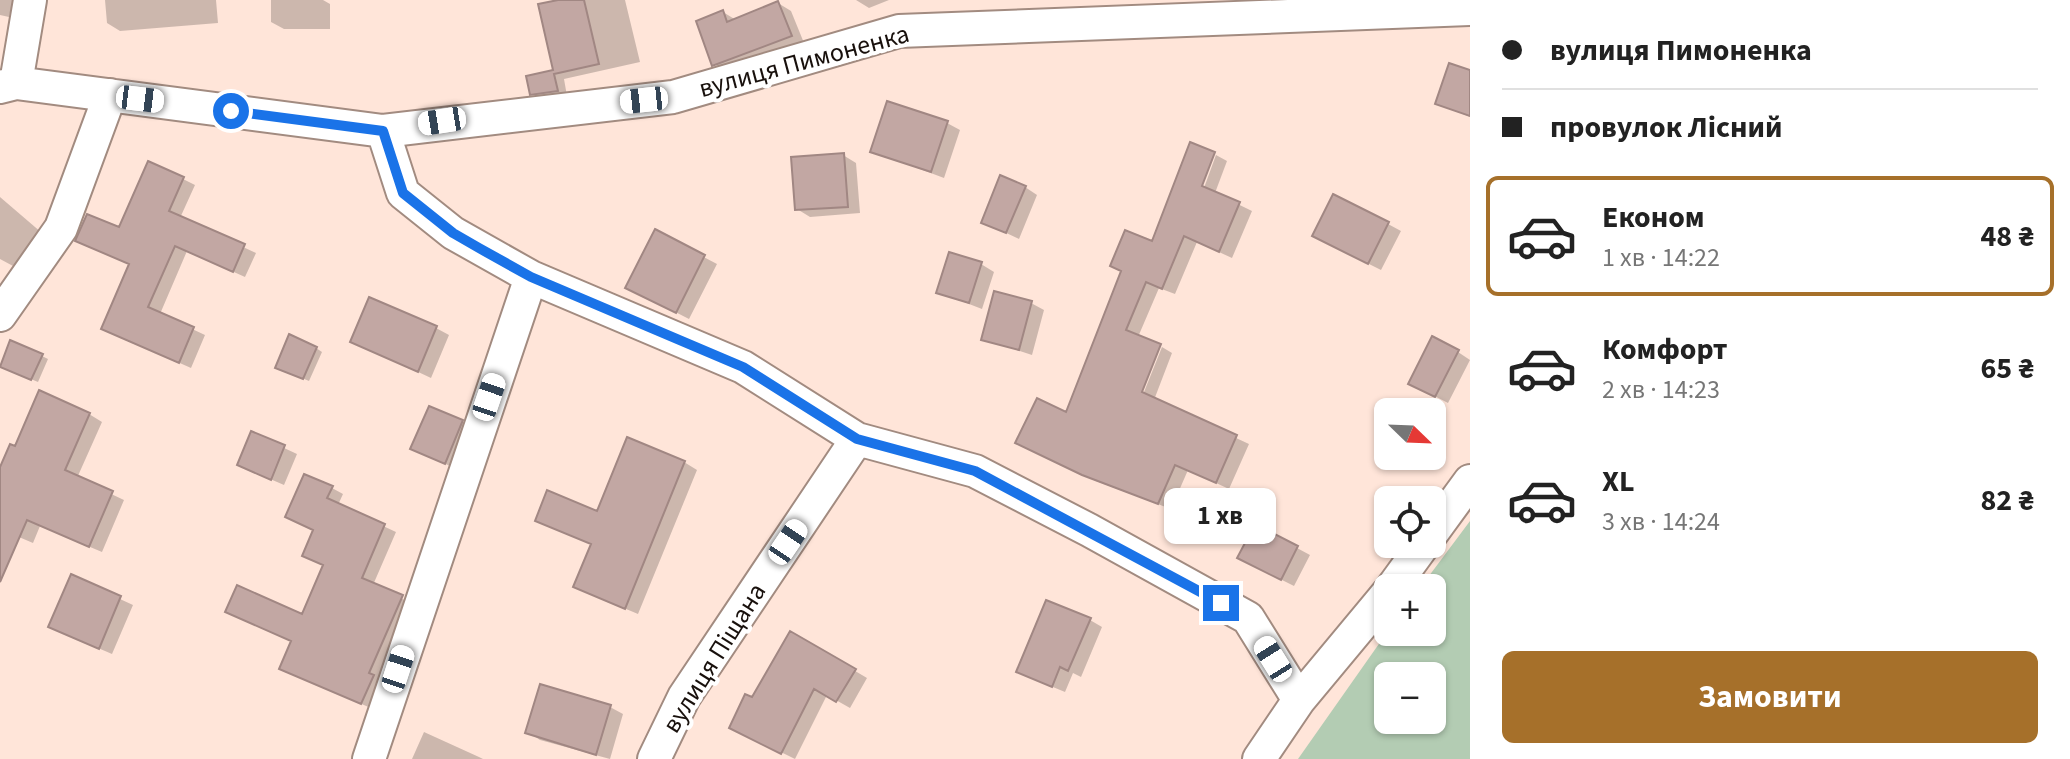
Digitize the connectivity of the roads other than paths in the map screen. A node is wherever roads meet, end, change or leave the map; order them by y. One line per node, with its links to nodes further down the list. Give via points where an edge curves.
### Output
1 (30, 0): 3 (street)
2 (1470, 9): 5 (street, вулиця Пимоненка, via 899,31 673,97)
3 (8, 85): 4 (street, вулиця Пимоненка)
4 (110, 95): 5 (street, вулиця Пимоненка); 7 (street, via 61,228)
5 (383, 131): 6 (street, via 403,193 453,233)
6 (531, 277): 8 (street, via 743,367); 13 (street)
7 (0, 315)
8 (857, 439): 12 (street, via 975,471 1248,618); 14 (street, вулиця Піщана, via 684,697)
9 (1470, 481): 10 (street)
10 (1446, 514)
11 (1374, 610): 12 (street)
12 (1299, 700): 15 (street)
13 (369, 759)
14 (654, 759)
15 (1259, 759)

